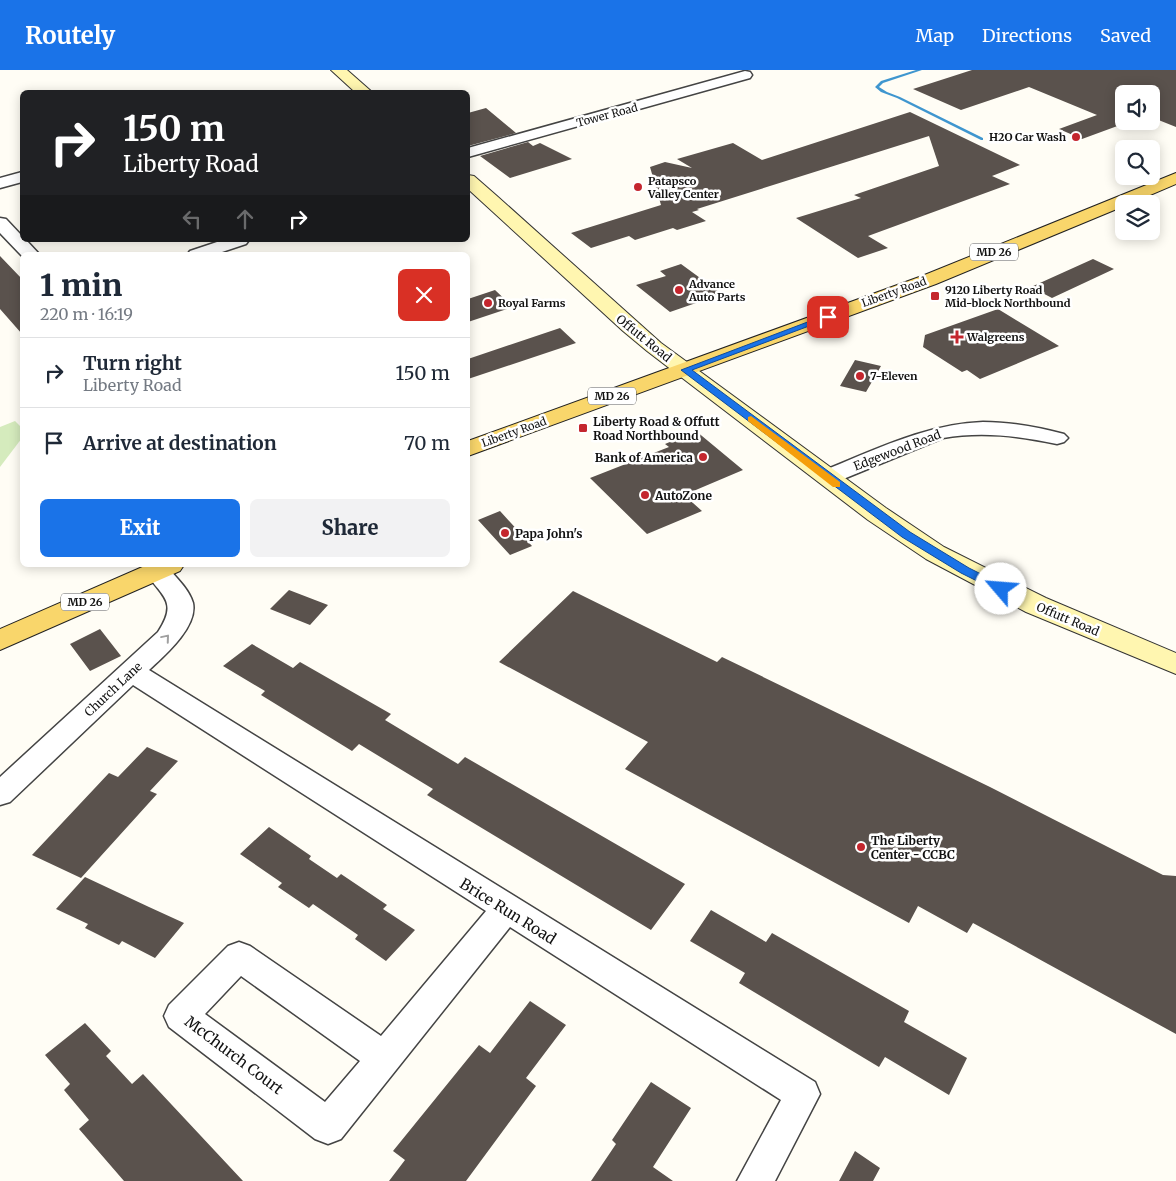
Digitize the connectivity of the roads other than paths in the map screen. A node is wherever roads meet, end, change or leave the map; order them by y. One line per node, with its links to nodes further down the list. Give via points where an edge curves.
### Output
1 (338, 70): 3 (street)
2 (745, 75): 4 (street, Tower Road)
3 (362, 90)
4 (470, 152)
5 (20, 178): 8 (street)
6 (1176, 178): 13 (main road, Liberty Road / MD 26, via 929,280)
7 (470, 182): 13 (street, Offutt Road, via 617,316)
8 (0, 183)
9 (0, 223): 11 (street)
10 (234, 242): 12 (street)
11 (28, 252)
12 (205, 252)
13 (685, 370): 15 (main road, Liberty Road / MD 26); 16 (street, Offutt Road)
14 (1057, 438): 16 (street, Edgewood Road, via 999,427 956,428)
15 (470, 445)
16 (828, 478): 19 (street, Offutt Road, via 906,535 965,570 1036,605)
17 (164, 568): 18 (main road, MD 26); 20 (street, Church Lane, one-way to 17, via 166,638 182,610)
18 (0, 640)
19 (1176, 664)
20 (132, 672): 21 (street, Church Lane); 22 (street, Brice Run Road)
21 (0, 794)
22 (506, 909): 23 (street, McChurch Court); 24 (street, Brice Run Road, via 803,1094)
23 (384, 1058): 23 (street, McChurch Court, via 328,1126 181,1016 239,956)
24 (755, 1181)

